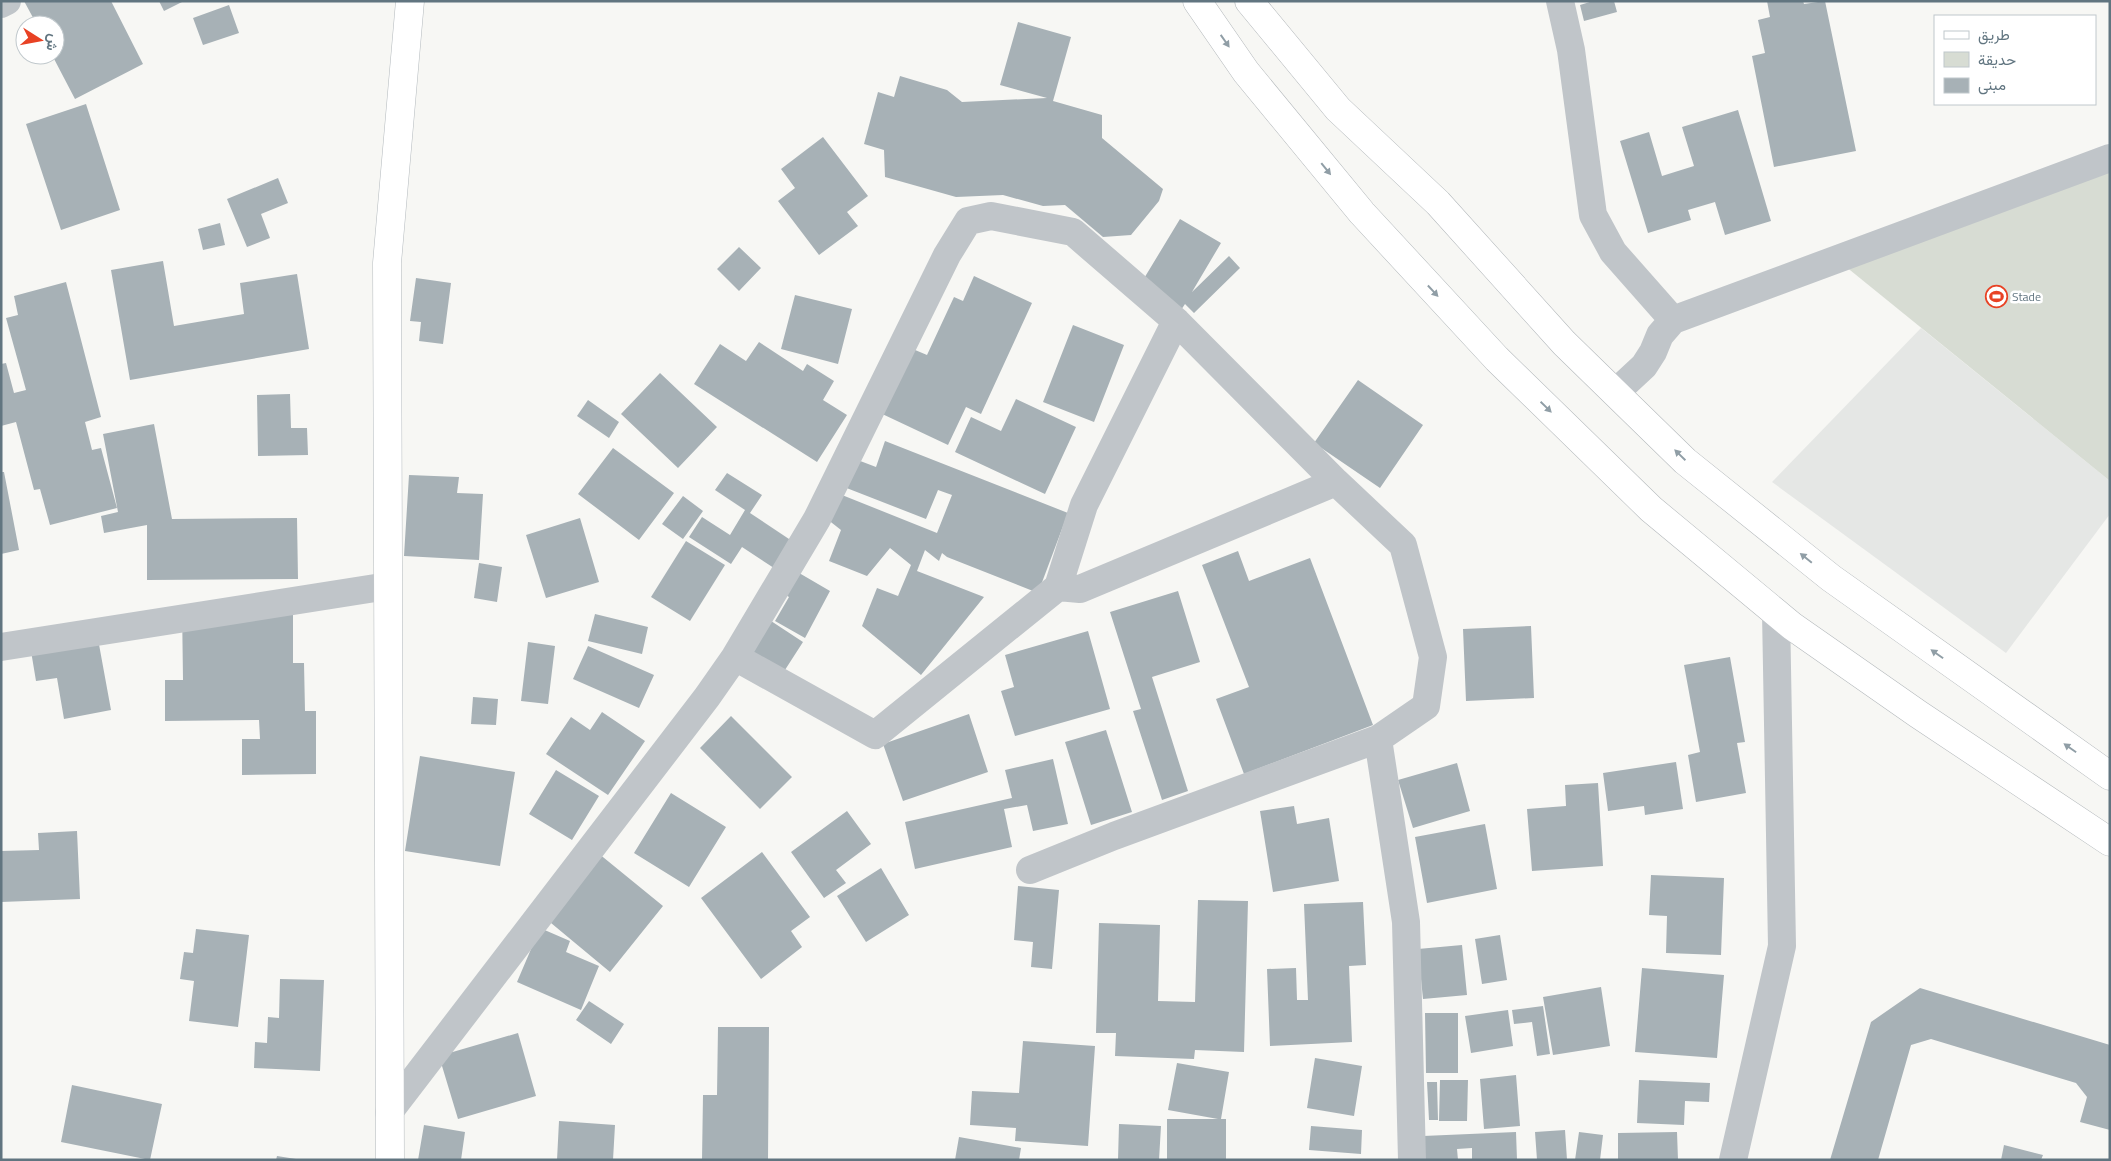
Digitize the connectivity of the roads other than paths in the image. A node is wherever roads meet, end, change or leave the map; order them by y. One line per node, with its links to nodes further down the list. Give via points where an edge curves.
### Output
1 (7, 1): 6 (street)
2 (410, 1): 12 (main road, via 387,263)
3 (1197, 1): 14 (main road, one-way to 14, via 1246,72 1362,213 1497,359 1651,509)
4 (1249, 1): 10 (main road, via 1338,109 1438,204 1564,342)
5 (1560, 1): 8 (street, via 1571,50 1593,215 1613,252)
6 (1, 4)
7 (2110, 158): 8 (street)
8 (1673, 320): 10 (street, via 1660,335 1644,366)
9 (1176, 321): 11 (street); 13 (street, via 1084,505); 16 (street, via 1073,232 991,216 968,222 947,255 817,518)
10 (1616, 392): 18 (main road, one-way to 10, via 1830,578 1685,461)
11 (1336, 482): 13 (street, via 1080,589); 17 (street, via 1403,545 1433,657 1426,706)
12 (388, 586): 15 (street); 21 (main road)
13 (1058, 587): 16 (street, via 875,735)
14 (1776, 612): 19 (main road, via 1918,714); 24 (street, via 1782,946)
15 (1, 647)
16 (735, 657): 21 (street)
17 (1378, 739): 20 (street); 23 (street, via 1406,922)
18 (2110, 776)
19 (2110, 842)
20 (1030, 870)
21 (389, 1112): 22 (main road)
22 (390, 1160)
23 (1412, 1160)
24 (1732, 1160)

